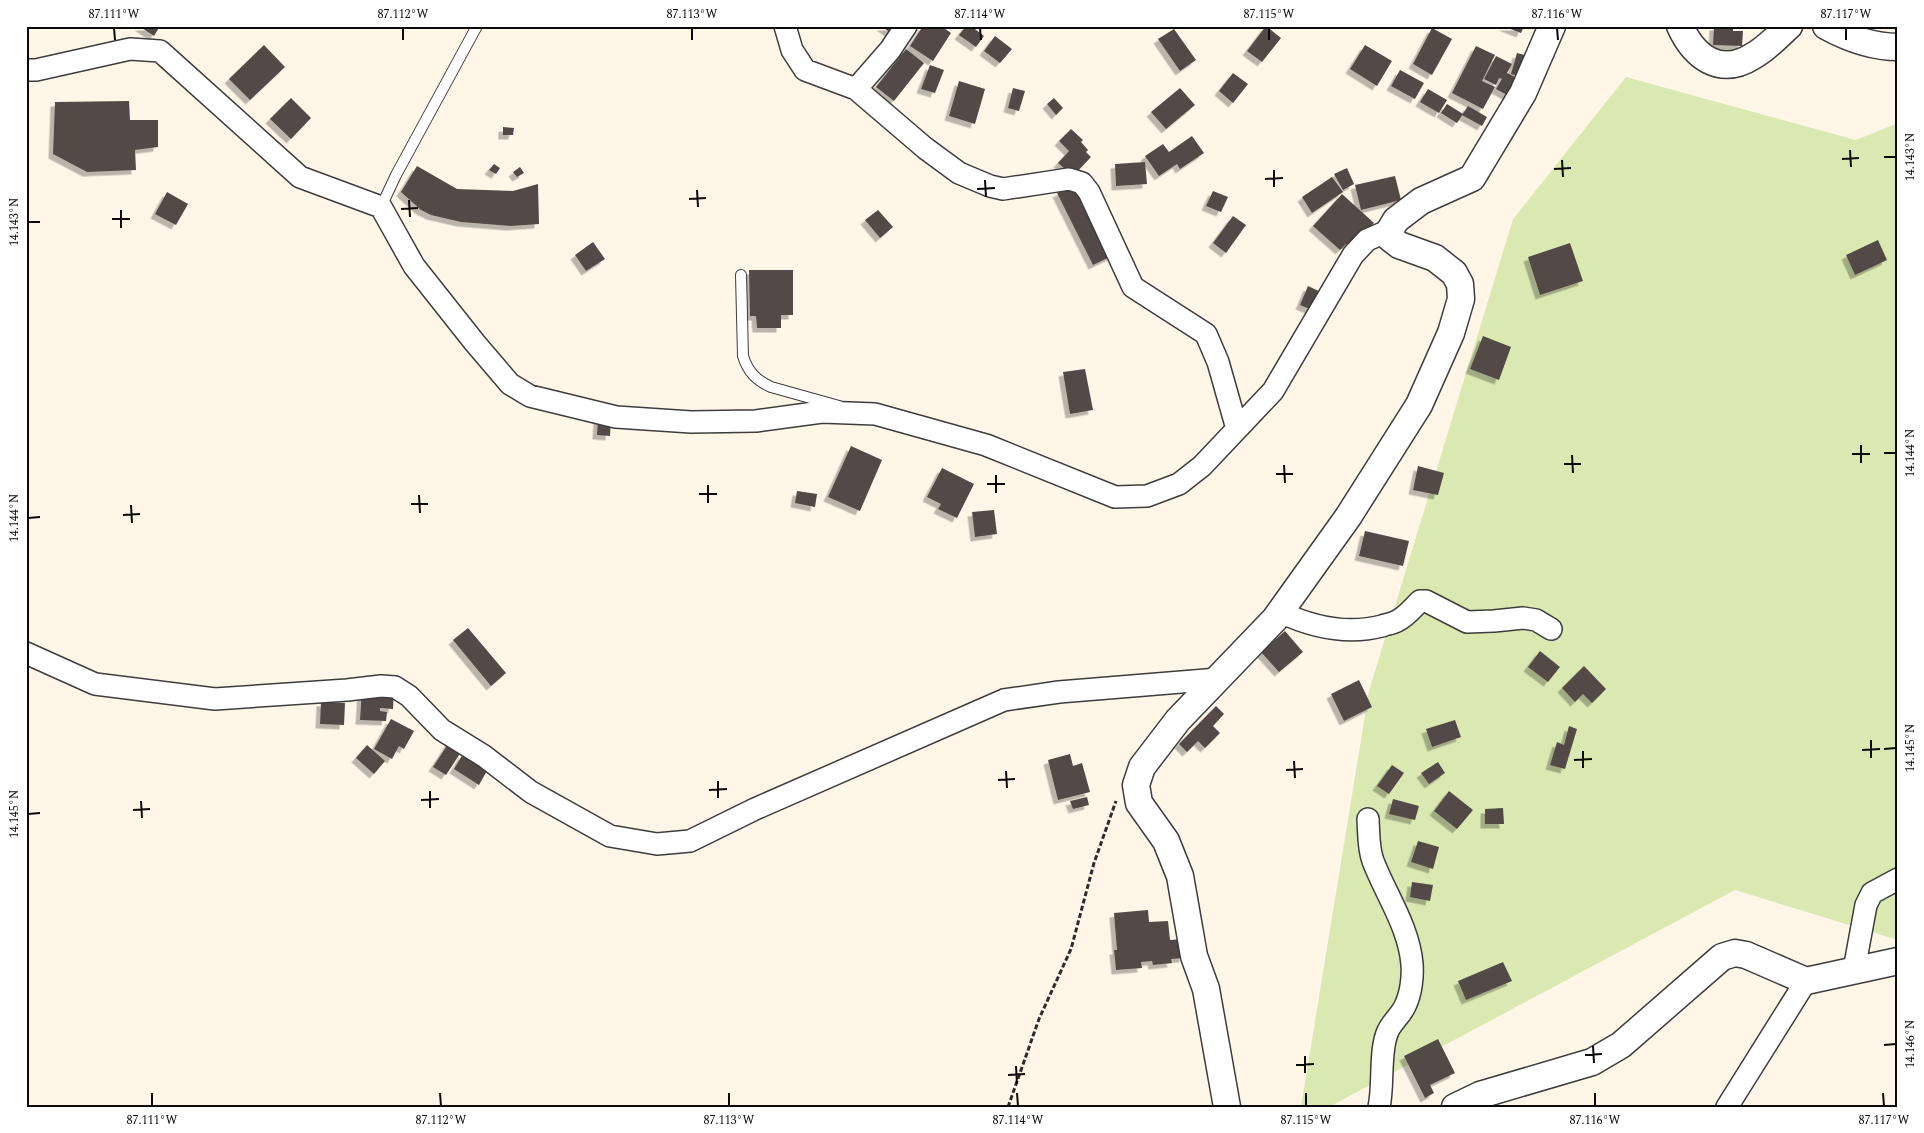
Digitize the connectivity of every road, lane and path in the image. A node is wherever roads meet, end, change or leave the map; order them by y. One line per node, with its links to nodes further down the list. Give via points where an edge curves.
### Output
1 (477, 26): 11 (lane)
2 (785, 26): 10 (street, via 792,50 805,70)
3 (906, 26): 10 (street)
4 (1552, 26): 12 (street, via 1523,93 1472,178 1421,201 1396,220)
5 (1680, 26): 6 (street, via 1687,43 1701,56 1716,64 1731,65 1753,56)
6 (1789, 26)
7 (1826, 26): 8 (street, via 1842,35 1883,47)
8 (1898, 47)
9 (26, 70): 11 (street, via 130,49 160,51 300,176)
10 (856, 89): 15 (street, via 932,153 959,173 975,180 1003,189 1070,179 1082,183 1133,287 1206,334 1218,362)
11 (381, 207): 14 (street, via 414,266 468,336 510,384 530,396 616,416 691,422 756,421 822,412)
12 (1390, 230): 15 (street, via 1367,240 1353,255 1272,391); 16 (street, via 1390,238 1399,245 1435,258 1454,273 1460,284 1461,299 1451,333 1419,405 1348,517)
13 (741, 275): 14 (lane, via 746,367 760,382 771,387 836,404)
14 (851, 413): 15 (street, via 875,414 986,445 1115,497 1147,496 1178,484 1202,466)
15 (1237, 429)
16 (1280, 612): 17 (street, via 1318,626 1350,631 1397,622 1420,600 1467,622 1523,618 1536,620); 19 (street)
17 (1551, 629)
18 (26, 653): 19 (street, via 95,684 215,699 395,687 409,696 442,730 484,756 531,792 610,836 657,844 690,841 755,809 1004,700)
19 (1218, 678): 20 (street, via 1178,720 1142,767)
20 (1136, 785): 26 (path, via 1124,789 1116,800 1094,863 1071,949 1039,1019); 27 (street, via 1139,803 1166,841 1180,876 1194,956 1206,989)
21 (1368, 819): 28 (street, via 1373,860 1398,915 1412,964 1406,1005 1388,1031)
22 (1898, 880): 24 (street, via 1872,893 1866,905)
23 (1898, 961): 24 (street)
24 (1854, 970): 25 (street)
25 (1806, 981): 29 (street, via 1746,955 1735,953 1722,957 1621,1045 1592,1062 1480,1095); 30 (street)
26 (1008, 1107)
27 (1227, 1107)
28 (1379, 1107)
29 (1455, 1107)
30 (1727, 1107)

